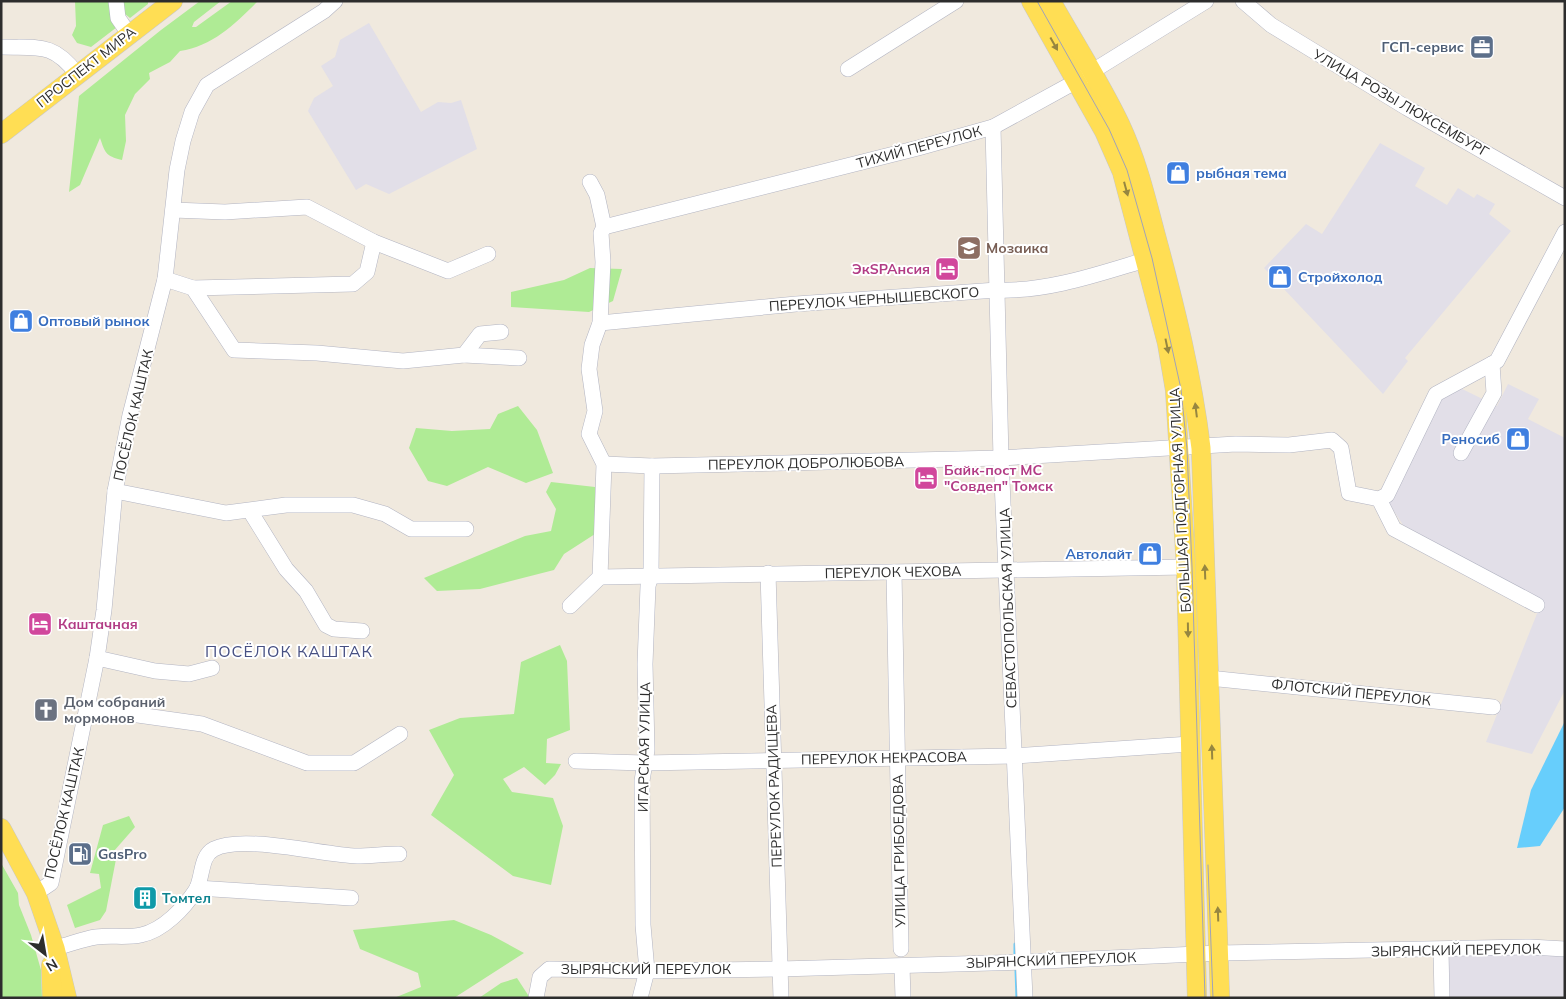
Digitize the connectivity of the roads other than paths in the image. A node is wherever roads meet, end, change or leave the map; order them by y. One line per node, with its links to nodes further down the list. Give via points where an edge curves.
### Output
1 (116, 1): 9 (street, via 118,18)
2 (173, 1): 9 (main road, ПРОСПЕКТ МИРА)
3 (335, 1): 19 (street, ПОСЁЛОК КАШТАК, via 207,84 192,112 183,141)
4 (956, 1): 11 (street)
5 (1031, 1): 14 (main road, БОЛЬШАЯ ПОДГОРНАЯ УЛИЦА, one-way to 14)
6 (1051, 1): 12 (main road, БОЛЬШАЯ ПОДГОРНАЯ УЛИЦА)
7 (1206, 1): 12 (street, ТИХИЙ ПЕРЕУЛОК)
8 (1243, 1): 18 (street, УЛИЦА РОЗЫ ЛЮКСЕМБУРГ, via 1271,26)
9 (129, 34): 13 (main road, ПРОСПЕКТ МИРА)
10 (1, 47): 13 (street, via 47,49 65,58)
11 (848, 69)
12 (1091, 71): 14 (street, ТИХИЙ ПЕРЕУЛОК); 33 (main road, БОЛЬШАЯ ПОДГОРНАЯ УЛИЦА, one-way to 12, via 1184,341 1137,167 1120,123)
13 (77, 74): 16 (main road, ПРОСПЕКТ МИРА)
14 (1076, 82): 15 (street, ТИХИЙ ПЕРЕУЛОК); 24 (main road, БОЛЬШАЯ ПОДГОРНАЯ УЛИЦА, one-way to 24, via 1104,131 1122,172)
15 (993, 127): 20 (street, ТИХИЙ ПЕРЕУЛОК); 27 (street, СЕВАСТОПОЛЬСКАЯ УЛИЦА)
16 (1, 134)
17 (590, 182): 20 (street, via 597,195)
18 (1565, 198)
19 (173, 210): 22 (street, via 225,212 307,208); 25 (street, ПОСЁЛОК КАШТАК)
20 (604, 227): 28 (street, via 601,233)
21 (1565, 232): 32 (street, via 1497,361)
22 (374, 242): 23 (street, via 448,271); 26 (street, via 367,272 353,284)
23 (488, 254)
24 (1145, 260): 27 (street, ПЕРЕУЛОК ЧЕРНЫШЕВСКОГО, via 1086,277 1016,291); 34 (main road, БОЛЬШАЯ ПОДГОРНАЯ УЛИЦА, one-way to 34, via 1175,390)
25 (165, 279): 26 (street); 39 (street, ПОСЁЛОК КАШТАК, via 130,415)
26 (193, 288): 30 (street, via 234,350 317,352 403,361)
27 (997, 290): 28 (street, ПЕРЕУЛОК ЧЕРНЫШЕВСКОГО, via 796,304); 36 (street, СЕВАСТОПОЛЬСКАЯ УЛИЦА)
28 (600, 323): 37 (street, via 592,345 589,368 595,411 589,434)
29 (501, 332): 30 (street, via 480,334)
30 (464, 355): 31 (street)
31 (519, 358)
32 (1492, 364): 35 (street, via 1494,393); 40 (street, via 1436,394 1387,495)
33 (1201, 448): 34 (street, ПЕРЕУЛОК ДОБРОЛЮБОВА); 40 (street, ПЕРЕУЛОК ДОБРОЛЮБОВА, via 1332,440 1341,448 1349,493); 54 (main road, БОЛЬШАЯ ПОДГОРНАЯ УЛИЦА, one-way to 33)
34 (1180, 449): 36 (street, ПЕРЕУЛОК ДОБРОЛЮБОВА); 43 (main road, БОЛЬШАЯ ПОДГОРНАЯ УЛИЦА)
35 (1461, 453)
36 (1001, 458): 38 (street, ПЕРЕУЛОК ДОБРОЛЮБОВА); 44 (street, СЕВАСТОПОЛЬСКАЯ УЛИЦА)
37 (604, 464): 38 (street, ПЕРЕУЛОК ДОБРОЛЮБОВА); 48 (street)
38 (652, 466): 47 (street, ИГАРСКАЯ УЛИЦА)
39 (115, 491): 41 (street, via 226,513); 52 (street, ПОСЁЛОК КАШТАК)
40 (1380, 499): 49 (street, via 1394,529)
41 (250, 511): 42 (street, via 286,505 353,506 385,514 411,529); 51 (street, via 326,625 334,629)
42 (466, 529)
43 (1186, 567): 44 (street, ПЕРЕУЛОК ЧЕХОВА); 58 (main road, БОЛЬШАЯ ПОДГОРНАЯ УЛИЦА, one-way to 58)
44 (1007, 570): 45 (street, ПЕРЕУЛОК ЧЕХОВА); 59 (street, СЕВАСТОПОЛЬСКАЯ УЛИЦА)
45 (894, 572): 46 (street, ПЕРЕУЛОК ЧЕХОВА); 60 (street, УЛИЦА ГРИБОЕДОВА)
46 (768, 573): 47 (street, ПЕРЕУЛОК ЧЕХОВА); 62 (street, ПЕРЕУЛОК РАДИЩЕВА)
47 (651, 575): 48 (street, ПЕРЕУЛОК ЧЕХОВА); 63 (street, ИГАРСКАЯ УЛИЦА, via 645,664 647,750)
48 (600, 577): 50 (street)
49 (1537, 605)
50 (570, 606)
51 (362, 631)
52 (97, 658): 53 (street, via 155,671 190,674); 56 (street, ПОСЁЛОК КАШТАК)
53 (212, 668)
54 (1209, 678): 55 (street, ФЛОТСКИЙ ПЕРЕУЛОК); 73 (main road, БОЛЬШАЯ ПОДГОРНАЯ УЛИЦА, one-way to 54)
55 (1493, 707)
56 (88, 708): 57 (street, via 202,724 308,763 354,763); 67 (street, ПОСЁЛОК КАШТАК, via 51,883)
57 (400, 734)
58 (1190, 744): 59 (street, ПЕРЕУЛОК НЕКРАСОВА); 74 (main road, БОЛЬШАЯ ПОДГОРНАЯ УЛИЦА)
59 (1014, 756): 60 (street, ПЕРЕУЛОК НЕКРАСОВА); 75 (street, СЕВАСТОПОЛЬСКАЯ УЛИЦА)
60 (897, 757): 62 (street, ПЕРЕУЛОК НЕКРАСОВА); 70 (street, УЛИЦА ГРИБОЕДОВА)
61 (576, 761): 63 (street, ПЕРЕУЛОК НЕКРАСОВА)
62 (773, 761): 63 (street, ПЕРЕУЛОК НЕКРАСОВА); 77 (street, ПЕРЕУЛОК РАДИЩЕВА)
63 (644, 763): 78 (street, ИГАРСКАЯ УЛИЦА, via 643,925)
64 (1, 828): 67 (main road)
65 (399, 854): 66 (street, via 358,856 254,844 233,845 213,849 208,854)
66 (197, 888): 68 (street); 69 (street, via 177,914 141,935)
67 (36, 893): 69 (main road)
68 (351, 898)
69 (53, 940): 79 (main road); 80 (main road)
70 (901, 949)
71 (1565, 949): 72 (street, ЗЫРЯНСКИЙ ПЕРЕУЛОК)
72 (1441, 950): 73 (street, ЗЫРЯНСКИЙ ПЕРЕУЛОК); 88 (street)
73 (1219, 953): 74 (street, ЗЫРЯНСКИЙ ПЕРЕУЛОК); 87 (main road, БОЛЬШАЯ ПОДГОРНАЯ УЛИЦА)
74 (1196, 954): 75 (street, ЗЫРЯНСКИЙ ПЕРЕУЛОК); 86 (main road, БОЛЬШАЯ ПОДГОРНАЯ УЛИЦА)
75 (1023, 962): 76 (street, ЗЫРЯНСКИЙ ПЕРЕУЛОК); 85 (street, СЕВАСТОПОЛЬСКАЯ УЛИЦА)
76 (902, 966): 77 (street, ЗЫРЯНСКИЙ ПЕРЕУЛОК); 84 (street)
77 (780, 969): 78 (street, ЗЫРЯНСКИЙ ПЕРЕУЛОК); 83 (street, ПЕРЕУЛОК РАДИЩЕВА)
78 (647, 971): 81 (street, ЗЫРЯНСКИЙ ПЕРЕУЛОК, via 549,969 540,976); 82 (street, ИГАРСКАЯ УЛИЦА)
79 (52, 998)
80 (67, 998)
81 (536, 998)
82 (640, 998)
83 (781, 998)
84 (903, 998)
85 (1025, 998)
86 (1197, 998)
87 (1220, 998)
88 (1442, 998)

